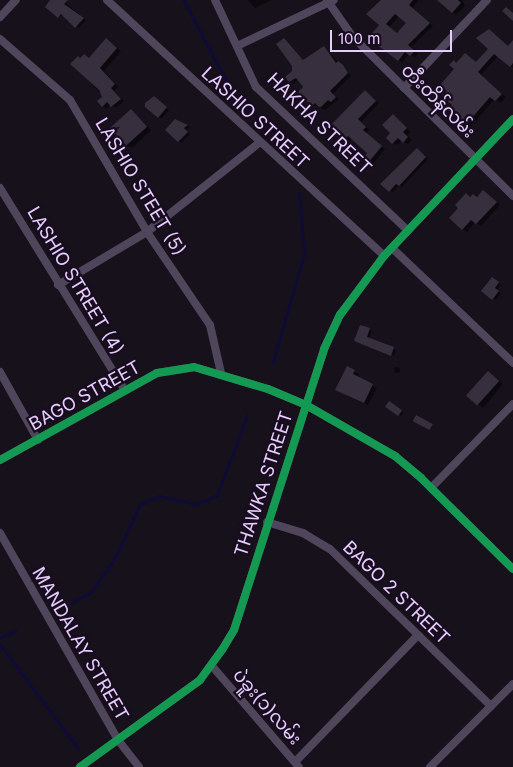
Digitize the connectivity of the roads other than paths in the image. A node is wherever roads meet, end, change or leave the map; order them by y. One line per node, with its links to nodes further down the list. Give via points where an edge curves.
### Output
1 (16, 0): 6 (street)
2 (107, 0): 11 (street, LASHIO STREET)
3 (215, 0): 8 (street, HAKHA STREET)
4 (487, 0): 9 (street)
5 (330, 1): 8 (street); 9 (street, တီးတိန်လမ်း, via 352,36)
6 (0, 17)
7 (0, 39): 16 (street, LASHIO STEET (5), via 70,100)
8 (237, 46): 15 (street, HAKHA STREET, via 256,87)
9 (404, 88): 12 (street, တီးတိန်လမ်း)
10 (513, 119): 12 (street, THAWKA STREET)
11 (258, 143): 16 (street); 18 (street, LASHIO STREET)
12 (475, 160): 14 (street, တီးတိန်လမ်း); 15 (street, THAWKA STREET)
13 (0, 188): 19 (street, LASHIO STREET (4))
14 (513, 196)
15 (407, 230): 17 (street, THAWKA STREET)
16 (146, 232): 19 (street); 22 (street, LASHIO STEET (5), via 210,325)
17 (392, 248): 18 (street, THAWKA STREET); 20 (street)
18 (384, 256): 25 (street, THAWKA STREET, via 340,315 324,349)
19 (58, 285): 23 (street, LASHIO STREET (4))
20 (513, 363)
21 (0, 372): 26 (street)
22 (220, 373): 23 (street, BAGO STREET, via 194,367 157,373); 25 (street, BAGO STREET)
23 (125, 390): 26 (street, BAGO STREET)
24 (513, 404): 28 (street)
25 (306, 405): 28 (street, BAGO STREET, via 395,456); 29 (street, THAWKA STREET)
26 (38, 440): 27 (street, BAGO STREET)
27 (0, 460)
28 (432, 488): 31 (street, BAGO STREET)
29 (267, 522): 32 (street, BAGO 2 STREET, via 303,533 330,549); 33 (street, THAWKA STREET, via 234,630)
30 (0, 533): 36 (street, MANDALAY STREET)
31 (513, 569)
32 (418, 635): 35 (street, BAGO 2 STREET); 37 (street)
33 (212, 666): 36 (street, THAWKA STREET, via 200,680); 37 (street, ပဲခူး(၁)လမ်း)
34 (513, 684): 35 (street)
35 (491, 706): 40 (street)
36 (118, 740): 38 (street, THAWKA STREET); 39 (street, MANDALAY STREET)
37 (297, 765)
38 (80, 767)
39 (139, 767)
40 (430, 767)

